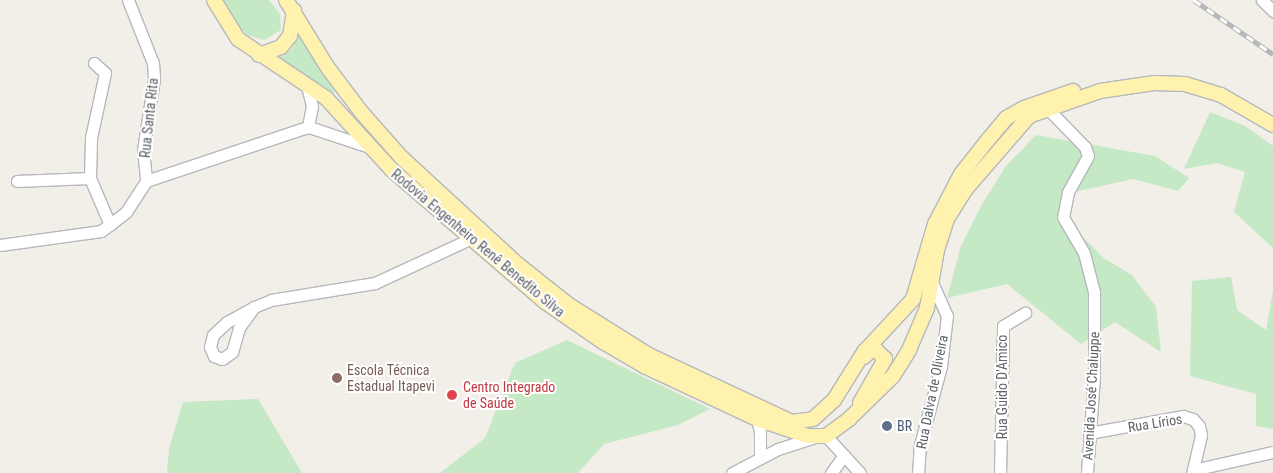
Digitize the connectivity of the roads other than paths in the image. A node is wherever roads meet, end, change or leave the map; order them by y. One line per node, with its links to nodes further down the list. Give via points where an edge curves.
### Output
1 (128, 0): 16 (street, Rua Santa Rita, via 154,63 143,150)
2 (214, 0): 6 (main road, Rodovia Engenheiro Renê Benedito Silva, via 228,28)
3 (1262, 0): 5 (street)
4 (290, 5): 6 (main road, via 290,36 281,47); 23 (main road, Rodovia Engenheiro Renê Benedito Silva, via 346,93 402,158 516,263 569,305 650,355 792,422 813,419 834,400)
5 (1273, 10)
6 (259, 55): 8 (main road, Rodovia Engenheiro Renê Benedito Silva)
7 (94, 63): 14 (street, via 105,74 105,79 91,138)
8 (307, 86): 12 (street, via 312,106); 13 (main road, Rodovia Engenheiro Renê Benedito Silva, via 347,118)
9 (1048, 109): 11 (main road, via 1126,84 1185,84 1221,95); 20 (main road, via 1029,116 965,190 947,219 937,250); 26 (street, Avenida José Chaluppe, via 1086,147 1088,156 1068,192 1063,217 1084,253 1094,292 1094,377)
10 (1273, 115): 23 (main road, Rodovia Engenheiro Renê Benedito Silva, via 1229,89 1191,77 1155,74 1049,98 1006,118 961,174 935,224 913,299 864,352)
11 (1273, 125)
12 (308, 128): 13 (street); 16 (street)
13 (369, 147): 18 (main road, Rodovia Engenheiro Renê Benedito Silva)
14 (90, 178): 15 (street); 17 (street)
15 (17, 181)
16 (146, 181): 17 (street, via 126,212)
17 (110, 226): 19 (street, via 86,235)
18 (472, 238): 21 (street, via 375,283 296,294); 25 (main road, Rodovia Engenheiro Renê Benedito Silva, via 544,302 603,342 646,367)
19 (0, 245)
20 (932, 284): 24 (main road, via 927,308 909,350 893,376); 36 (street, Rua Dalva de Oliveira, via 947,316 941,366 920,445)
21 (254, 307): 21 (street, via 239,328 232,352 222,359 214,356 210,347 213,335 226,322)
22 (1025, 313): 31 (street, Rua Guido D'Amico, via 1003,326)
23 (845, 380): 24 (main road, via 869,352 882,354 882,366)
24 (855, 413): 27 (main road)
25 (757, 419): 27 (main road, Rodovia Engenheiro Renê Benedito Silva, via 797,434); 30 (street)
26 (1089, 432): 32 (street, Rua Lírios, via 1183,416 1194,419 1200,426 1201,435); 37 (street, Avenida José Chaluppe)
27 (821, 436): 29 (street); 30 (street)
28 (1273, 452): 32 (street)
29 (844, 455): 34 (street); 35 (street)
30 (760, 458): 33 (street)
31 (1001, 471)
32 (1193, 472)
33 (732, 473)
34 (831, 473)
35 (860, 473)
36 (918, 473)
37 (1086, 473)

